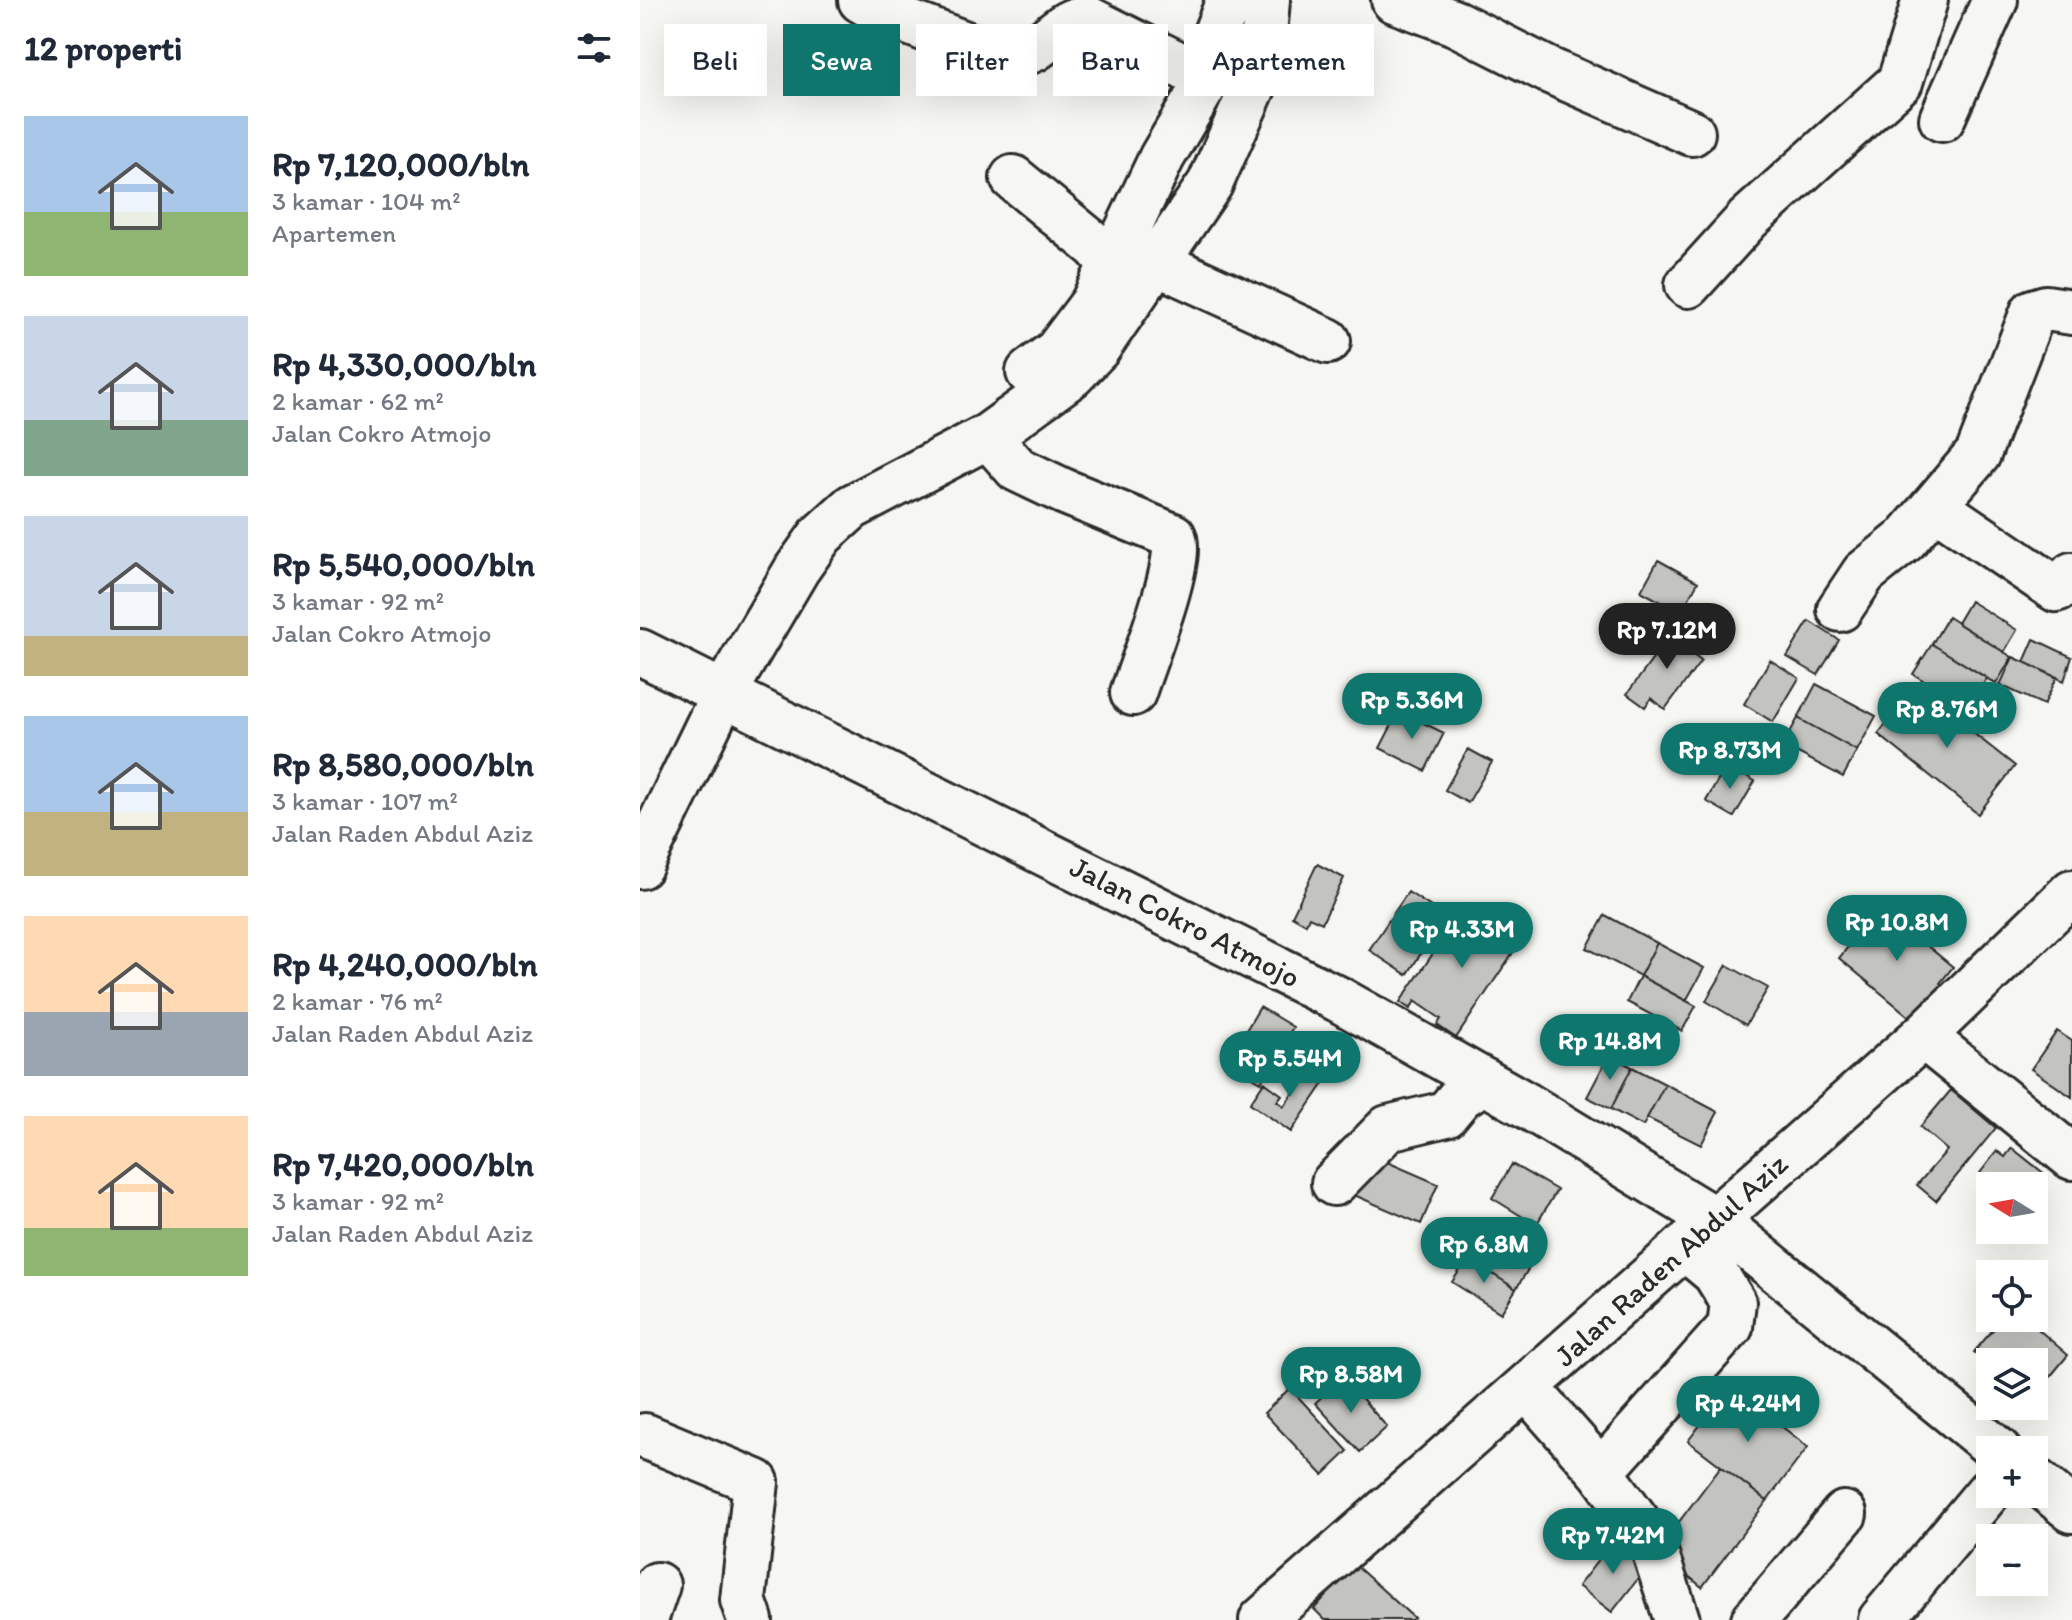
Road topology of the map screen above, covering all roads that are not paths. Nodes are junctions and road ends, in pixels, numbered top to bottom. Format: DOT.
graph roads {
  1 [pos="861,0"];
  2 [pos="1229,0"];
  3 [pos="1267,0"];
  4 [pos="1394,0"];
  5 [pos="1925,0"];
  6 [pos="1995,0"];
  7 [pos="1220,24"];
  8 [pos="1184,67"];
  9 [pos="1198,96"];
  10 [pos="1942,119"];
  11 [pos="1692,133"];
  12 [pos="1013,178"];
  13 [pos="1133,254"];
  14 [pos="1688,285"];
  15 [pos="2072,312"];
  16 [pos="1328,341"];
  17 [pos="1007,408"];
  18 [pos="1934,506"];
  19 [pos="2072,575"];
  20 [pos="1840,609"];
  21 [pos="640,652"];
  22 [pos="710,686"];
  23 [pos="1133,693"];
  24 [pos="642,839"];
  25 [pos="2072,892"];
  26 [pos="1923,1036"];
  27 [pos="1484,1081"];
  28 [pos="2072,1157"];
  29 [pos="1334,1183"];
  30 [pos="1700,1234"];
  31 [pos="1527,1388"];
  32 [pos="645,1436"];
  33 [pos="1979,1436"];
  34 [pos="1601,1472"];
  35 [pos="2048,1490"];
  36 [pos="1976,1507"];
  37 [pos="2072,1510"];
  38 [pos="1844,1514"];
  39 [pos="750,1620"];
  40 [pos="1262,1620"];
  41 [pos="1677,1620"];
  42 [pos="1754,1620"];
  43 [pos="1881,1620"];
  1 -- 8 [label="street"];
  2 -- 7 [label="street"];
  3 -- 13 [label="street"];
  4 -- 11 [label="street"];
  5 -- 14 [label="street"];
  6 -- 10 [label="street"];
  9 -- 13 [label="street"];
  12 -- 13 [label="street"];
  13 -- 16 [label="street"];
  13 -- 17 [label="street"];
  15 -- 18 [label="street"];
  17 -- 22 [label="street"];
  17 -- 23 [label="street"];
  18 -- 19 [label="street"];
  18 -- 20 [label="street"];
  21 -- 22 [label="street, Jalan Cokro Atmojo"];
  22 -- 24 [label="street"];
  22 -- 27 [label="street, Jalan Cokro Atmojo"];
  25 -- 26 [label="street, Jalan Raden Abdul Aziz"];
  26 -- 28 [label="street"];
  26 -- 30 [label="street, Jalan Raden Abdul Aziz"];
  27 -- 29 [label="street"];
  27 -- 30 [label="street, Jalan Cokro Atmojo"];
  30 -- 31 [label="street, Jalan Raden Abdul Aziz"];
  30 -- 33 [label="street"];
  30 -- 34 [label="street"];
  31 -- 34 [label="street"];
  31 -- 40 [label="street, Jalan Raden Abdul Aziz"];
  32 -- 39 [label="street"];
  34 -- 41 [label="street"];
  35 -- 37 [label="street"];
  36 -- 43 [label="street"];
  38 -- 42 [label="street"];
}
